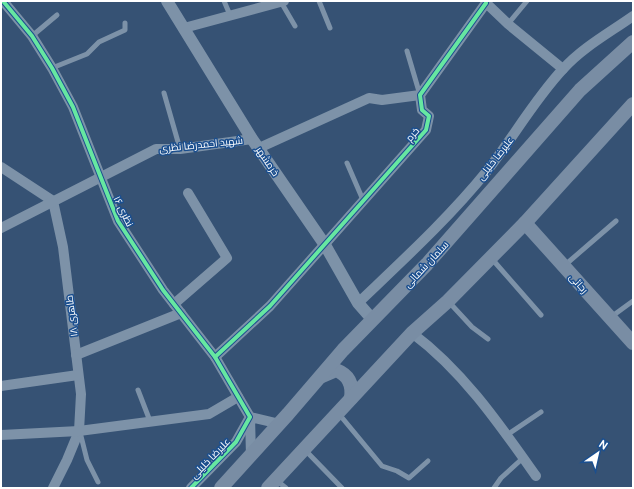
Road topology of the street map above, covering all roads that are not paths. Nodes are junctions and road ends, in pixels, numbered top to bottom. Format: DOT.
graph roads {
  1 [pos="3,1"];
  2 [pos="167,1"];
  3 [pos="224,1"];
  4 [pos="282,1"];
  5 [pos="318,1"];
  6 [pos="527,1"];
  7 [pos="487,2"];
  8 [pos="268,3"];
  9 [pos="57,15"];
  10 [pos="230,15"];
  11 [pos="633,16"];
  12 [pos="125,23"];
  13 [pos="508,24"];
  14 [pos="295,26"];
  15 [pos="184,28"];
  16 [pos="330,28"];
  17 [pos="32,36"];
  18 [pos="633,42"];
  19 [pos="407,51"];
  20 [pos="52,68"];
  21 [pos="563,69"];
  22 [pos="164,93"];
  23 [pos="420,95"];
  24 [pos="633,104"];
  25 [pos="256,143"];
  26 [pos="180,149"];
  27 [pos="347,163"];
  28 [pos="1,167"];
  29 [pos="100,176"];
  30 [pos="188,194"];
  31 [pos="52,201"];
  32 [pos="364,201"];
  33 [pos="616,221"];
  34 [pos="525,223"];
  35 [pos="1,228"];
  36 [pos="325,245"];
  37 [pos="491,257"];
  38 [pos="564,266"];
  39 [pos="633,300"];
  40 [pos="448,301"];
  41 [pos="358,303"];
  42 [pos="174,304"];
  43 [pos="181,313"];
  44 [pos="541,315"];
  45 [pos="610,318"];
  46 [pos="372,319"];
  47 [pos="412,333"];
  48 [pos="488,339"];
  49 [pos="633,343"];
  50 [pos="76,355"];
  51 [pos="215,357"];
  52 [pos="78,375"];
  53 [pos="321,376"];
  54 [pos="1,386"];
  55 [pos="138,390"];
  56 [pos="238,397"];
  57 [pos="351,398"];
  58 [pos="541,412"];
  59 [pos="338,413"];
  60 [pos="250,417"];
  61 [pos="150,421"];
  62 [pos="280,424"];
  63 [pos="79,431"];
  64 [pos="1,434"];
  65 [pos="507,435"];
  66 [pos="304,449"];
  67 [pos="250,456"];
  68 [pos="523,458"];
  69 [pos="428,461"];
  70 [pos="536,476"];
  71 [pos="98,482"];
  72 [pos="277,485"];
  73 [pos="53,488"];
  74 [pos="191,488"];
  75 [pos="221,488"];
  76 [pos="342,488"];
  77 [pos="494,488"];
  1 -- 17 [label="street, نظری ۱۶"];
  2 -- 15 [label="street, خرمشهر"];
  3 -- 10 [label="lane"];
  4 -- 8 [label="street"];
  4 -- 14 [label="lane"];
  5 -- 16 [label="lane"];
  6 -- 13 [label="lane"];
  7 -- 13 [label="street"];
  7 -- 23 [label="street"];
  8 -- 10 [label="street"];
  9 -- 17 [label="lane"];
  10 -- 15 [label="street"];
  11 -- 21 [label="street, علیرضا خلیلی"];
  12 -- 20 [label="lane"];
  13 -- 21 [label="street"];
  15 -- 25 [label="street, خرمشهر"];
  17 -- 20 [label="street, نظری ۱۶"];
  18 -- 46 [label="main road, سلمان شمالی"];
  19 -- 23 [label="lane"];
  20 -- 29 [label="street, نظری ۱۶"];
  21 -- 41 [label="street, علیرضا خلیلی"];
  22 -- 26 [label="lane"];
  23 -- 25 [label="street, شهید احمدرضا نظری"];
  23 -- 32 [label="street, خرم"];
  24 -- 34 [label="main road"];
  25 -- 26 [label="street, شهید احمدرضا نظری"];
  25 -- 36 [label="street, خرمشهر"];
  26 -- 29 [label="street, شهید احمدرضا نظری"];
  27 -- 32 [label="lane"];
  28 -- 31 [label="street"];
  29 -- 31 [label="street, شهید احمدرضا نظری"];
  29 -- 42 [label="street, نظری ۱۶"];
  30 -- 42 [label="street"];
  31 -- 35 [label="street, شهید احمدرضا نظری"];
  31 -- 50 [label="street, طاهری ۱۸"];
  32 -- 36 [label="street, خرم"];
  33 -- 38 [label="lane"];
  34 -- 37 [label="main road"];
  34 -- 38 [label="main road, رجائی"];
  36 -- 41 [label="street, خرمشهر"];
  36 -- 51 [label="street, خرم"];
  37 -- 40 [label="main road"];
  37 -- 44 [label="lane"];
  38 -- 45 [label="main road, رجائی"];
  39 -- 45 [label="lane"];
  40 -- 47 [label="main road"];
  40 -- 48 [label="lane"];
  41 -- 46 [label="street, خرمشهر"];
  42 -- 43 [label="street, نظری ۱۶"];
  43 -- 50 [label="street"];
  43 -- 51 [label="street, نظری ۱۶"];
  45 -- 49 [label="main road, رجائی"];
  46 -- 53 [label="main road, سلمان شمالی"];
  47 -- 57 [label="main road"];
  47 -- 65 [label="street"];
  50 -- 52 [label="street, طاهری ۱۸"];
  51 -- 56 [label="street, نظری ۱۶"];
  52 -- 54 [label="street"];
  52 -- 63 [label="street, طاهری ۱۸"];
  53 -- 57 [label="main road"];
  53 -- 62 [label="main road, سلمان شمالی"];
  55 -- 61 [label="lane"];
  56 -- 60 [label="street, نظری ۱۶"];
  56 -- 61 [label="street"];
  57 -- 59 [label="main road"];
  58 -- 65 [label="lane"];
  59 -- 66 [label="main road"];
  59 -- 69 [label="lane"];
  60 -- 62 [label="street"];
  60 -- 67 [label="street"];
  60 -- 74 [label="street, علیرضا خلیلی"];
  61 -- 63 [label="street"];
  62 -- 67 [label="main road, سلمان شمالی"];
  63 -- 64 [label="street"];
  63 -- 71 [label="lane"];
  63 -- 73 [label="street, طاهری ۱۸"];
  65 -- 68 [label="street"];
  66 -- 72 [label="main road"];
  66 -- 76 [label="lane"];
  67 -- 75 [label="main road, سلمان شمالی"];
  68 -- 70 [label="street"];
  68 -- 77 [label="lane"];
}
